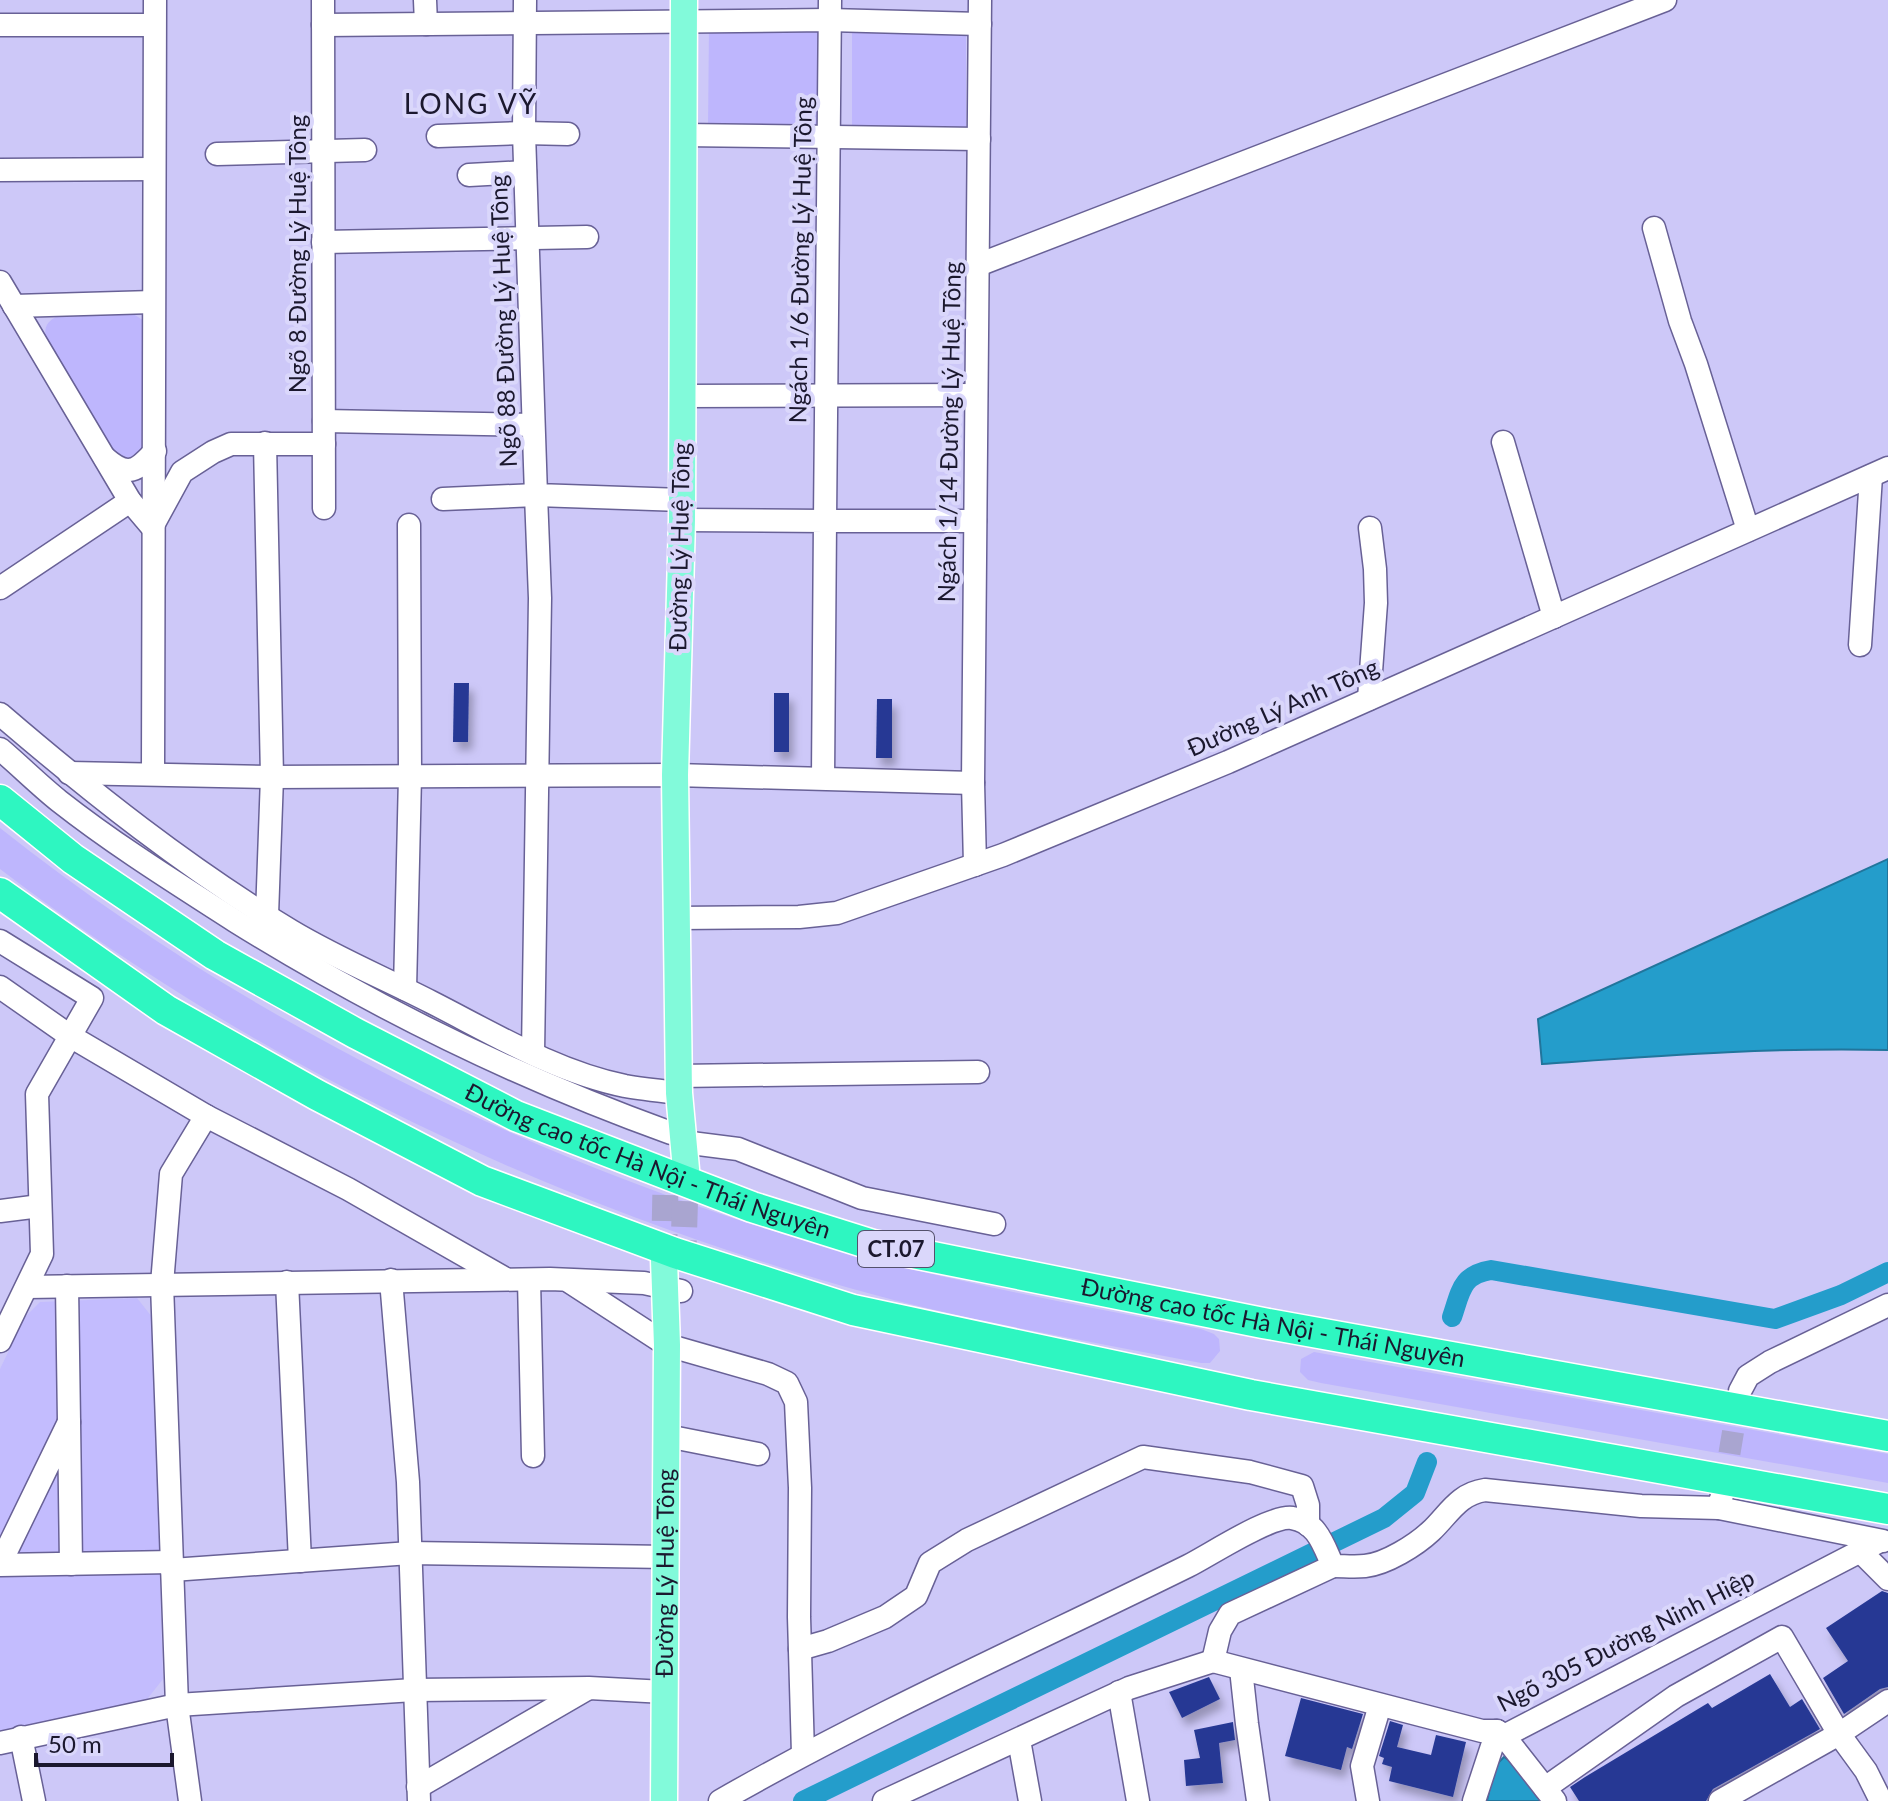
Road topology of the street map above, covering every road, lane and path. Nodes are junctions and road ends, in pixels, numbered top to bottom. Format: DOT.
graph roads {
  1 [pos="155,0"];
  2 [pos="323,0"];
  3 [pos="425,0"];
  4 [pos="525,0"];
  5 [pos="980,0"];
  6 [pos="1665,0"];
  7 [pos="830,10"];
  8 [pos="684,11"];
  9 [pos="525,23"];
  10 [pos="426,24"];
  11 [pos="980,24"];
  12 [pos="0,25"];
  13 [pos="154,25"];
  14 [pos="323,25"];
  15 [pos="524,133"];
  16 [pos="568,134"];
  17 [pos="682,135"];
  18 [pos="438,136"];
  19 [pos="829,137"];
  20 [pos="979,139"];
  21 [pos="365,150"];
  22 [pos="323,151"];
  23 [pos="217,154"];
  24 [pos="154,169"];
  25 [pos="0,170"];
  26 [pos="525,172"];
  27 [pos="469,175"];
  28 [pos="1654,228"];
  29 [pos="527,237"];
  30 [pos="587,237"];
  31 [pos="323,242"];
  32 [pos="978,265"];
  33 [pos="0,282"];
  34 [pos="153,302"];
  35 [pos="14,306"];
  36 [pos="826,394"];
  37 [pos="976,395"];
  38 [pos="683,396"];
  39 [pos="324,421"];
  40 [pos="533,425"];
  41 [pos="1503,442"];
  42 [pos="265,443"];
  43 [pos="324,444"];
  44 [pos="155,451"];
  45 [pos="105,458"];
  46 [pos="1880,472"];
  47 [pos="536,495"];
  48 [pos="443,499"];
  49 [pos="130,501"];
  50 [pos="324,508"];
  51 [pos="682,510"];
  52 [pos="825,521"];
  53 [pos="975,521"];
  54 [pos="409,525"];
  55 [pos="152,527"];
  56 [pos="1370,528"];
  57 [pos="1748,530"];
  58 [pos="0,588"];
  59 [pos="1554,617"];
  60 [pos="1860,645"];
  61 [pos="1369,699"];
  62 [pos="0,714"];
  63 [pos="0,749"];
  64 [pos="69,773"];
  65 [pos="153,773"];
  66 [pos="675,775"];
  67 [pos="410,776"];
  68 [pos="272,777"];
  69 [pos="539,777"];
  70 [pos="823,778"];
  71 [pos="973,783"];
  72 [pos="0,800"];
  73 [pos="975,865"];
  74 [pos="0,893"];
  75 [pos="267,915"];
  76 [pos="677,918"];
  77 [pos="0,941"];
  78 [pos="0,987"];
  79 [pos="405,989"];
  80 [pos="70,1036"];
  81 [pos="533,1053"];
  82 [pos="978,1072"];
  83 [pos="679,1084"];
  84 [pos="206,1116"];
  85 [pos="677,1137"];
  86 [pos="676,1166"];
  87 [pos="40,1206"];
  88 [pos="0,1211"];
  89 [pos="994,1224"];
  90 [pos="673,1276"];
  91 [pos="391,1280"];
  92 [pos="518,1280"];
  93 [pos="568,1281"];
  94 [pos="287,1282"];
  95 [pos="162,1284"];
  96 [pos="67,1286"];
  97 [pos="27,1287"];
  98 [pos="1888,1305"];
  99 [pos="0,1341"];
  100 [pos="667,1345"];
  101 [pos="1740,1391"];
  102 [pos="69,1422"];
  103 [pos="667,1436"];
  104 [pos="1888,1436"];
  105 [pos="758,1454"];
  106 [pos="533,1456"];
  107 [pos="1724,1486"];
  108 [pos="1719,1508"];
  109 [pos="1888,1509"];
  110 [pos="1315,1531"];
  111 [pos="1884,1542"];
  112 [pos="1860,1551"];
  113 [pos="410,1553"];
  114 [pos="667,1557"];
  115 [pos="300,1561"];
  116 [pos="1332,1563"];
  117 [pos="71,1564"];
  118 [pos="0,1565"];
  119 [pos="172,1566"];
  120 [pos="1888,1579"];
  121 [pos="800,1649"];
  122 [pos="1213,1661"];
  123 [pos="1241,1669"];
  124 [pos="589,1688"];
  125 [pos="414,1690"];
  126 [pos="665,1692"];
  127 [pos="1119,1692"];
  128 [pos="1888,1701"];
  129 [pos="177,1705"];
  130 [pos="1380,1705"];
  131 [pos="1500,1734"];
  132 [pos="1839,1734"];
  133 [pos="10,1740"];
  134 [pos="1019,1740"];
  135 [pos="803,1754"];
  136 [pos="923,1792"];
  137 [pos="419,1794"];
  138 [pos="1550,1795"];
  139 [pos="34,1801"];
  140 [pos="190,1801"];
  141 [pos="664,1801"];
  142 [pos="720,1801"];
  143 [pos="884,1801"];
  144 [pos="1030,1801"];
  145 [pos="1138,1801"];
  146 [pos="1258,1801"];
  147 [pos="1368,1801"];
  148 [pos="1474,1801"];
  149 [pos="1720,1801"];
  150 [pos="1881,1801"];
  1 -- 13 [label="street"];
  2 -- 14 [label="street, Ngõ 8 Đường Lý Huệ Tông"];
  3 -- 10 [label="street"];
  4 -- 9 [label="street, Ngõ 88 Đường Lý Huệ Tông"];
  5 -- 11 [label="street, Ngách 1/14 Đường Lý Huệ Tông"];
  6 -- 32 [label="street"];
  7 -- 8 [label="street"];
  7 -- 11 [label="street"];
  7 -- 19 [label="street, Ngách 1/6 Đường Lý Huệ Tông"];
  8 -- 9 [label="street"];
  8 -- 17 [label="main road, Đường Lý Huệ Tông"];
  9 -- 10 [label="street"];
  9 -- 15 [label="street, Ngõ 88 Đường Lý Huệ Tông"];
  10 -- 14 [label="street"];
  11 -- 20 [label="street, Ngách 1/14 Đường Lý Huệ Tông"];
  12 -- 13 [label="street"];
  13 -- 24 [label="street"];
  14 -- 22 [label="street, Ngõ 8 Đường Lý Huệ Tông"];
  15 -- 16 [label="street"];
  15 -- 18 [label="street"];
  15 -- 26 [label="street, Ngõ 88 Đường Lý Huệ Tông"];
  17 -- 19 [label="street"];
  17 -- 38 [label="main road, Đường Lý Huệ Tông"];
  19 -- 20 [label="street"];
  19 -- 36 [label="street, Ngách 1/6 Đường Lý Huệ Tông"];
  20 -- 32 [label="street, Ngách 1/14 Đường Lý Huệ Tông"];
  21 -- 22 [label="street"];
  22 -- 23 [label="street"];
  22 -- 31 [label="street, Ngõ 8 Đường Lý Huệ Tông"];
  24 -- 25 [label="street"];
  24 -- 34 [label="street"];
  26 -- 27 [label="street"];
  26 -- 29 [label="street, Ngõ 88 Đường Lý Huệ Tông"];
  28 -- 57 [label="street"];
  29 -- 30 [label="street"];
  29 -- 31 [label="street"];
  29 -- 40 [label="street, Ngõ 88 Đường Lý Huệ Tông"];
  31 -- 39 [label="street, Ngõ 8 Đường Lý Huệ Tông"];
  32 -- 37 [label="street, Ngách 1/14 Đường Lý Huệ Tông"];
  33 -- 35 [label="street"];
  34 -- 35 [label="street"];
  34 -- 44 [label="street"];
  35 -- 45 [label="street"];
  36 -- 37 [label="street"];
  36 -- 38 [label="street"];
  36 -- 52 [label="street, Ngách 1/6 Đường Lý Huệ Tông"];
  37 -- 53 [label="street, Ngách 1/14 Đường Lý Huệ Tông"];
  38 -- 51 [label="main road, Đường Lý Huệ Tông"];
  39 -- 40 [label="street"];
  39 -- 43 [label="street, Ngõ 8 Đường Lý Huệ Tông"];
  40 -- 47 [label="street, Ngõ 88 Đường Lý Huệ Tông"];
  41 -- 59 [label="street"];
  42 -- 43 [label="street"];
  42 -- 55 [label="street"];
  42 -- 68 [label="street"];
  43 -- 50 [label="street, Ngõ 8 Đường Lý Huệ Tông"];
  44 -- 45 [label="street"];
  44 -- 55 [label="street"];
  45 -- 49 [label="street"];
  46 -- 57 [label="street, Đường Lý Anh Tông"];
  46 -- 60 [label="street"];
  47 -- 48 [label="street"];
  47 -- 51 [label="street, Ngõ 88 Đường Lý Huệ Tông"];
  47 -- 69 [label="street"];
  49 -- 55 [label="street"];
  49 -- 58 [label="street"];
  51 -- 52 [label="street, Ngõ 88 Đường Lý Huệ Tông"];
  51 -- 66 [label="main road, Đường Lý Huệ Tông"];
  52 -- 53 [label="street, Ngõ 88 Đường Lý Huệ Tông"];
  52 -- 70 [label="street, Ngách 1/6 Đường Lý Huệ Tông"];
  53 -- 71 [label="street, Ngách 1/14 Đường Lý Huệ Tông"];
  54 -- 67 [label="street"];
  55 -- 65 [label="street"];
  56 -- 61 [label="street"];
  57 -- 59 [label="street, Đường Lý Anh Tông"];
  59 -- 61 [label="street, Đường Lý Anh Tông"];
  61 -- 73 [label="street, Đường Lý Anh Tông"];
  62 -- 64 [label="street"];
  63 -- 85 [label="street"];
  64 -- 65 [label="street"];
  64 -- 75 [label="street"];
  65 -- 68 [label="street"];
  66 -- 69 [label="street"];
  66 -- 70 [label="street"];
  66 -- 76 [label="main road, Đường Lý Huệ Tông"];
  67 -- 68 [label="street"];
  67 -- 69 [label="street"];
  67 -- 79 [label="street"];
  68 -- 75 [label="street"];
  69 -- 81 [label="street"];
  70 -- 71 [label="street"];
  71 -- 73 [label="street, Ngách 1/14 Đường Lý Huệ Tông"];
  72 -- 104 [label="highway, Đường cao tốc Hà Nội - Thái Nguyên / CT.07"];
  73 -- 76 [label="street, Đường Lý Anh Tông"];
  74 -- 109 [label="highway"];
  75 -- 79 [label="street"];
  76 -- 83 [label="main road, Đường Lý Huệ Tông"];
  77 -- 80 [label="street"];
  78 -- 80 [label="street"];
  79 -- 81 [label="street"];
  80 -- 84 [label="street"];
  80 -- 87 [label="street"];
  81 -- 83 [label="street"];
  82 -- 83 [label="street"];
  83 -- 85 [label="main road, Đường Lý Huệ Tông"];
  84 -- 92 [label="street"];
  84 -- 95 [label="street"];
  85 -- 86 [label="main road, Đường Lý Huệ Tông"];
  85 -- 89 [label="street"];
  87 -- 88 [label="street"];
  87 -- 97 [label="street"];
  90 -- 93 [label="street"];
  90 -- 100 [label="main road, Đường Lý Huệ Tông"];
  91 -- 92 [label="street"];
  91 -- 94 [label="street"];
  91 -- 113 [label="street"];
  92 -- 93 [label="street"];
  92 -- 106 [label="street"];
  93 -- 100 [label="street"];
  94 -- 95 [label="street"];
  94 -- 115 [label="street"];
  95 -- 96 [label="street"];
  95 -- 119 [label="street"];
  96 -- 97 [label="street"];
  96 -- 102 [label="street"];
  97 -- 99 [label="street"];
  98 -- 101 [label="street"];
  100 -- 103 [label="main road, Đường Lý Huệ Tông"];
  100 -- 121 [label="street"];
  102 -- 117 [label="street"];
  102 -- 118 [label="street"];
  103 -- 105 [label="street"];
  103 -- 114 [label="main road, Đường Lý Huệ Tông"];
  107 -- 108 [label="street"];
  108 -- 111 [label="street"];
  108 -- 116 [label="street"];
  110 -- 116 [label="street"];
  110 -- 121 [label="street"];
  110 -- 135 [label="street"];
  111 -- 112 [label="street, Ngõ 305 Đường Ninh Hiệp"];
  112 -- 120 [label="street"];
  112 -- 131 [label="street, Ngõ 305 Đường Ninh Hiệp"];
  113 -- 114 [label="street"];
  113 -- 115 [label="street"];
  113 -- 125 [label="street"];
  114 -- 126 [label="main road, Đường Lý Huệ Tông"];
  115 -- 119 [label="street"];
  116 -- 122 [label="street"];
  117 -- 118 [label="street"];
  117 -- 119 [label="street"];
  119 -- 129 [label="street"];
  121 -- 135 [label="street"];
  122 -- 123 [label="street, Ngõ 305 Đường Ninh Hiệp"];
  122 -- 127 [label="street"];
  123 -- 130 [label="street, Ngõ 305 Đường Ninh Hiệp"];
  123 -- 146 [label="street"];
  124 -- 125 [label="street"];
  124 -- 126 [label="street"];
  124 -- 137 [label="street"];
  125 -- 129 [label="street"];
  125 -- 137 [label="street"];
  126 -- 141 [label="main road, Đường Lý Huệ Tông"];
  127 -- 134 [label="street"];
  127 -- 145 [label="street"];
  128 -- 132 [label="street"];
  129 -- 133 [label="street"];
  129 -- 140 [label="street"];
  130 -- 131 [label="street, Ngõ 305 Đường Ninh Hiệp"];
  130 -- 147 [label="street"];
  131 -- 138 [label="street"];
  131 -- 148 [label="street"];
  132 -- 138 [label="street"];
  132 -- 149 [label="street"];
  132 -- 150 [label="street"];
  133 -- 139 [label="street"];
  134 -- 136 [label="street"];
  134 -- 144 [label="street"];
  135 -- 142 [label="street"];
  136 -- 143 [label="street"];
}
